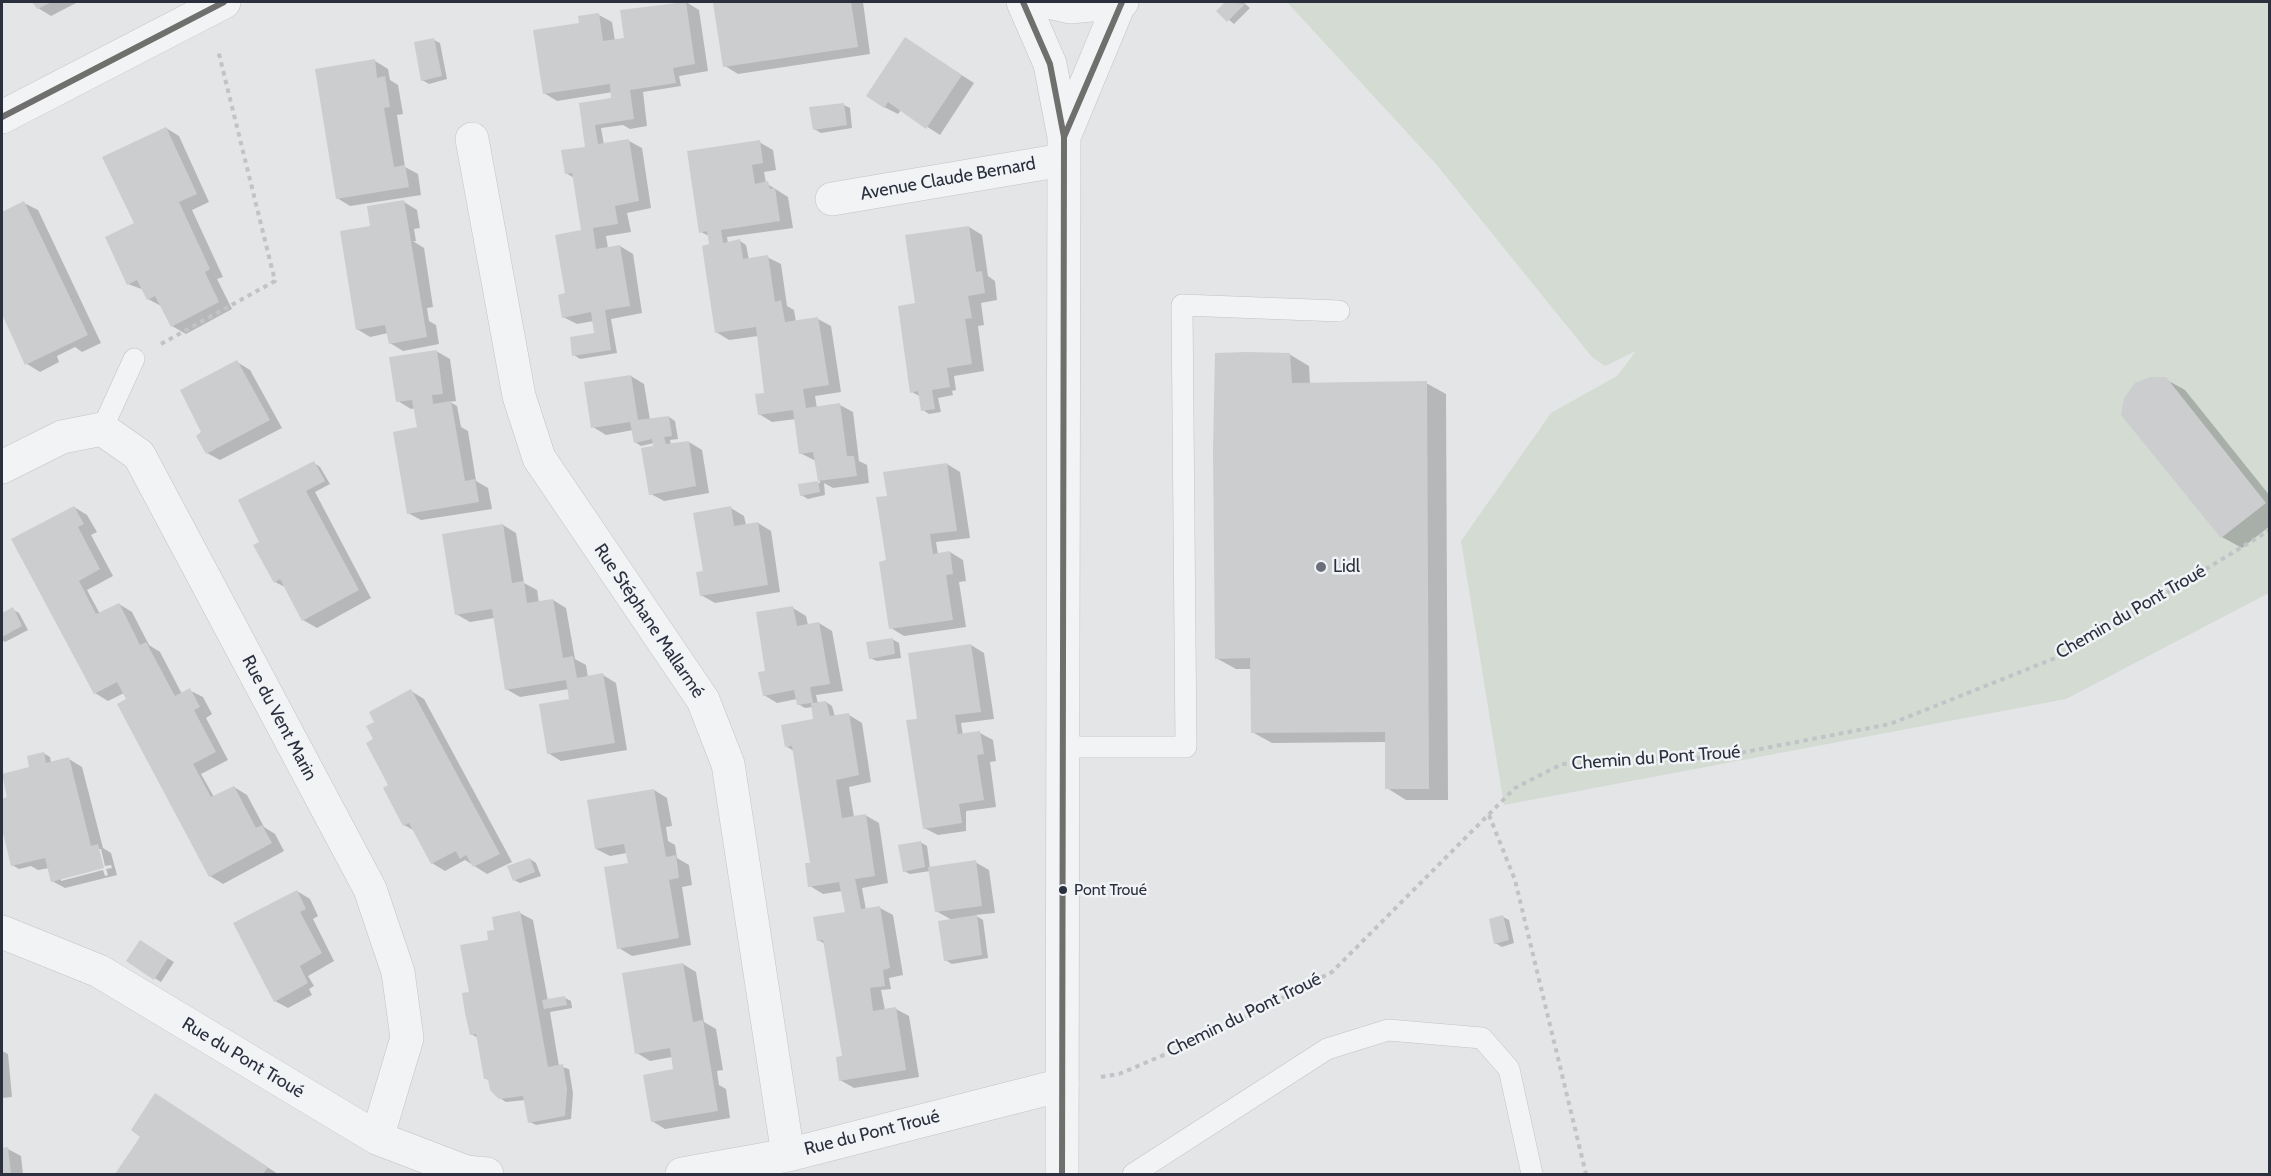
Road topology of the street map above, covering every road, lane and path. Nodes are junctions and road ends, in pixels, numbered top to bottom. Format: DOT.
graph roads {
  1 [pos="1023,2"];
  2 [pos="1048,2"];
  3 [pos="1121,2"];
  4 [pos="216,4"];
  5 [pos="2,117"];
  6 [pos="472,139"];
  7 [pos="1064,148"];
  8 [pos="832,199"];
  9 [pos="1339,311"];
  10 [pos="135,359"];
  11 [pos="102,429"];
  12 [pos="2,467"];
  13 [pos="2270,530"];
  14 [pos="1062,747"];
  15 [pos="1489,814"];
  16 [pos="2,932"];
  17 [pos="1062,1085"];
  18 [pos="377,1138"];
  19 [pos="788,1155"];
  20 [pos="487,1174"];
  21 [pos="682,1174"];
  22 [pos="1062,1174"];
  23 [pos="1133,1174"];
  24 [pos="1532,1174"];
  25 [pos="1586,1174"];
  1 -- 7 [label="street, Avenue Claude Bernard"];
  2 -- 3 [label="street"];
  3 -- 7 [label="street, Avenue Claude Bernard"];
  4 -- 5 [label="street"];
  4 -- 10 [label="path"];
  6 -- 19 [label="street, Rue Stéphane Mallarmé"];
  7 -- 8 [label="street, Avenue Claude Bernard"];
  7 -- 14 [label="street, Avenue Claude Bernard"];
  9 -- 14 [label="lane"];
  10 -- 11 [label="lane"];
  11 -- 12 [label="street"];
  11 -- 18 [label="street, Rue du Vent Marin"];
  13 -- 15 [label="path, Chemin du Pont Troué"];
  14 -- 17 [label="street, Avenue Claude Bernard"];
  15 -- 17 [label="path, Chemin du Pont Troué"];
  15 -- 25 [label="path"];
  16 -- 18 [label="street, Rue du Pont Troué"];
  17 -- 19 [label="street, Rue du Pont Troué"];
  17 -- 22 [label="street, Avenue Claude Bernard"];
  18 -- 20 [label="street, Rue du Pont Troué"];
  19 -- 21 [label="street, Rue du Pont Troué"];
  23 -- 24 [label="lane"];
}
